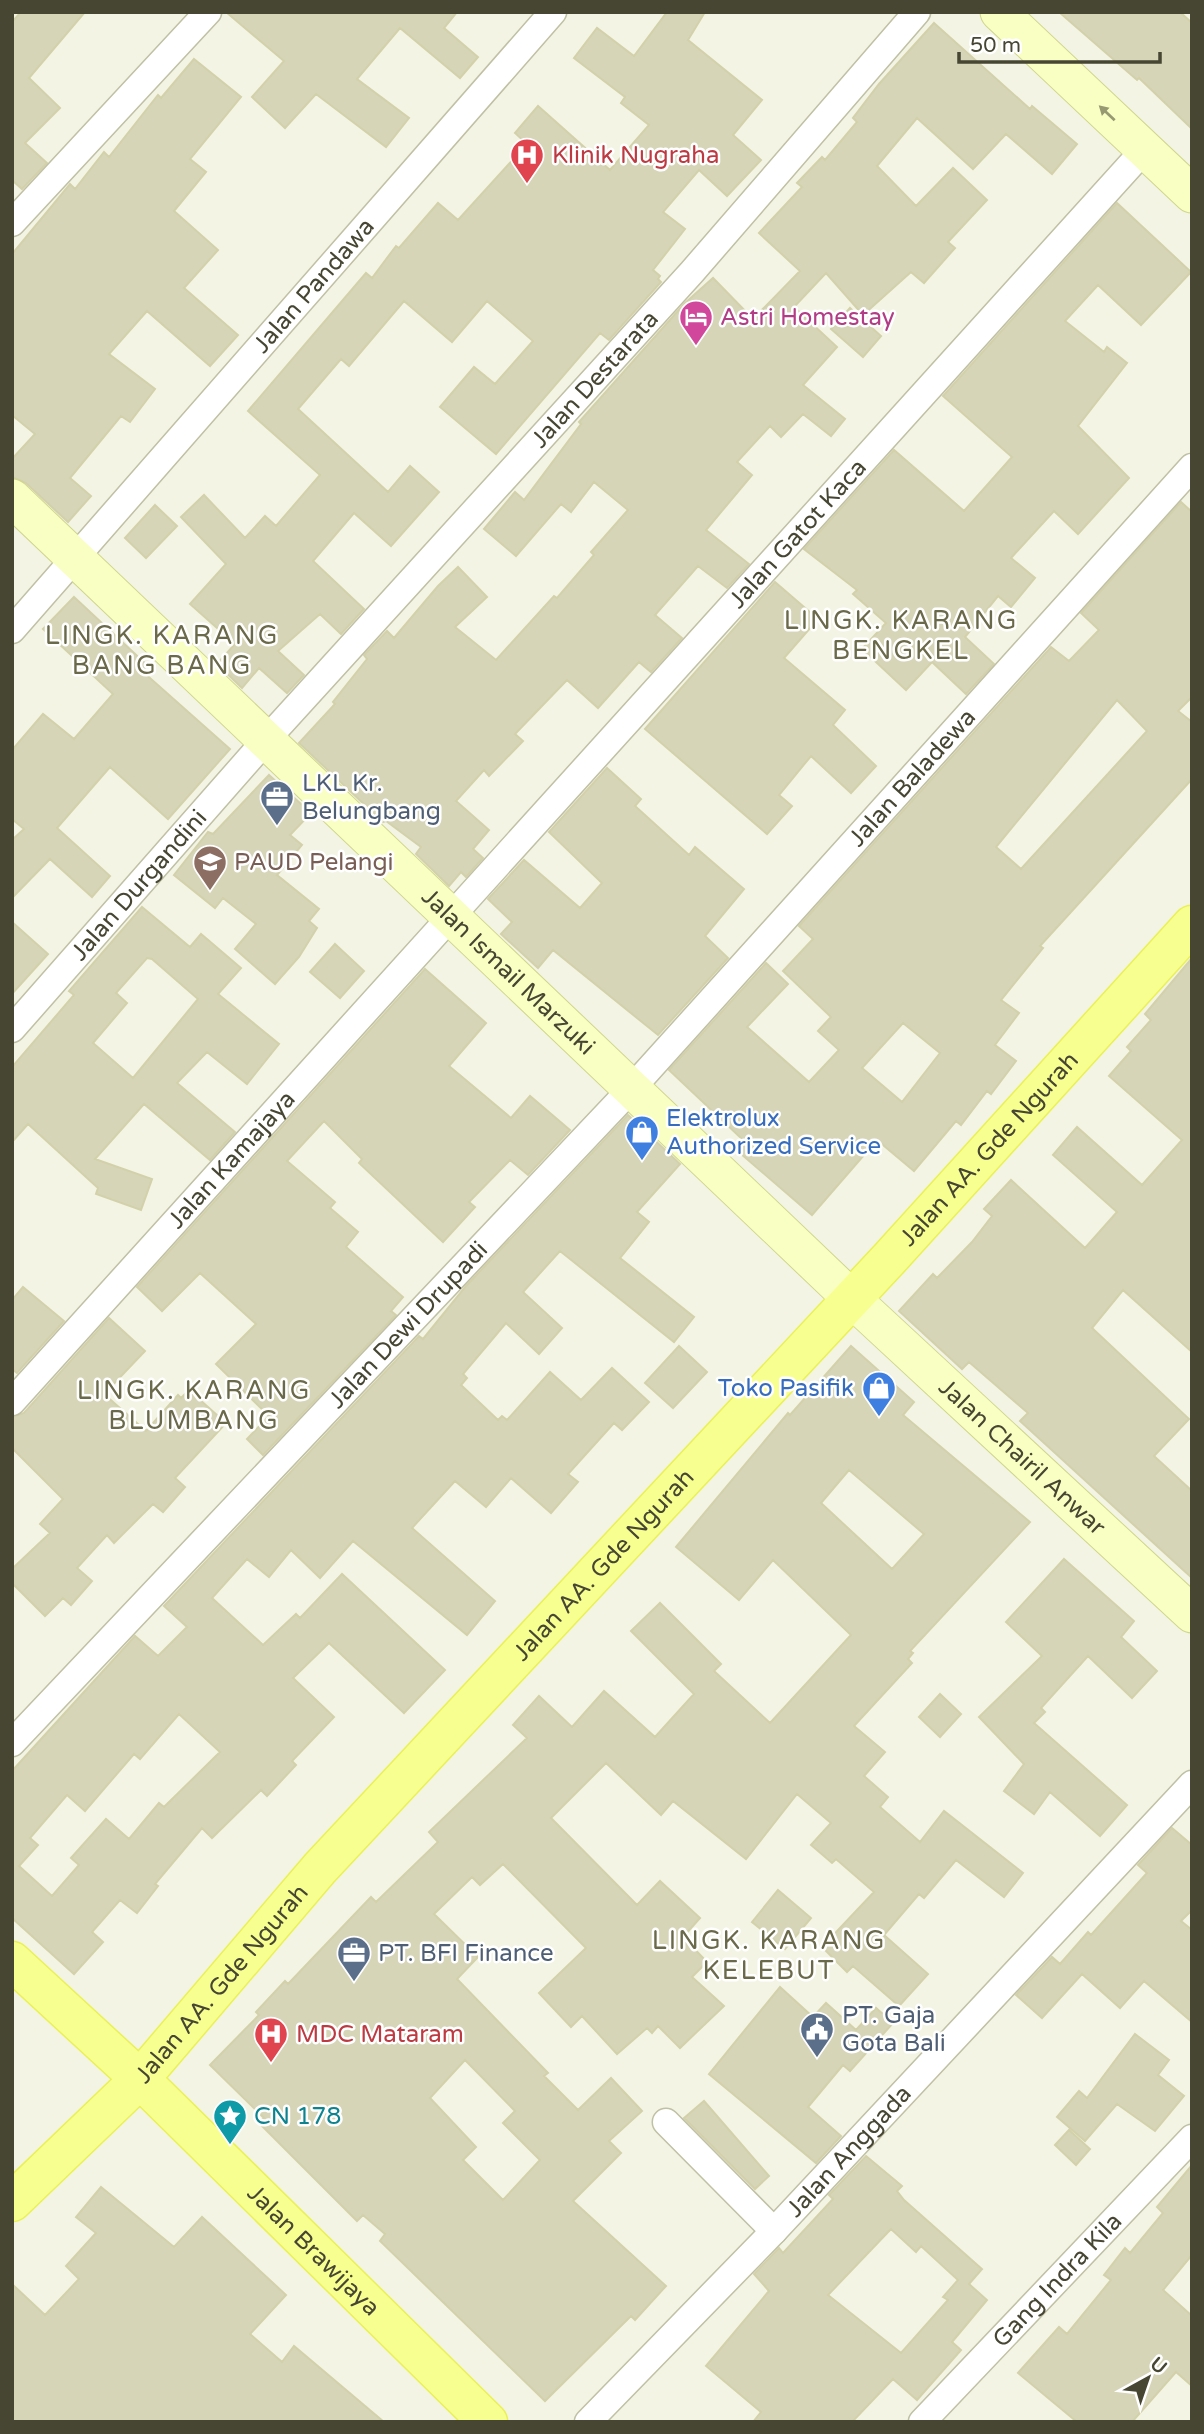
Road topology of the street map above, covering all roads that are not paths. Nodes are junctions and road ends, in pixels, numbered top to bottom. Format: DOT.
graph roads {
  1 [pos="208,12"];
  2 [pos="553,12"];
  3 [pos="918,12"];
  4 [pos="999,12"];
  5 [pos="1145,149"];
  6 [pos="1192,194"];
  7 [pos="12,223"];
  8 [pos="1192,467"];
  9 [pos="12,498"];
  10 [pos="76,559"];
  11 [pos="12,630"];
  12 [pos="266,740"];
  13 [pos="452,918"];
  14 [pos="1192,925"];
  15 [pos="12,1029"];
  16 [pos="631,1089"];
  17 [pos="852,1299"];
  18 [pos="12,1402"];
  19 [pos="1192,1614"];
  20 [pos="12,1743"];
  21 [pos="1192,1784"];
  22 [pos="12,1961"];
  23 [pos="140,2079"];
  24 [pos="666,2122"];
  25 [pos="1192,2138"];
  26 [pos="12,2202"];
  27 [pos="774,2231"];
  28 [pos="488,2422"];
  29 [pos="588,2422"];
  30 [pos="922,2422"];
  1 -- 7 [label="street"];
  2 -- 10 [label="street, Jalan Pandawa"];
  3 -- 12 [label="street, Jalan Destarata"];
  5 -- 4 [label="street, one-way"];
  5 -- 6 [label="street"];
  5 -- 13 [label="street, Jalan Gatot Kaca"];
  8 -- 16 [label="street, Jalan Baladewa"];
  9 -- 10 [label="street, Jalan Ismail Marzuki"];
  10 -- 11 [label="street, Jalan Pandawa"];
  10 -- 12 [label="street, Jalan Ismail Marzuki"];
  12 -- 13 [label="street, Jalan Ismail Marzuki"];
  12 -- 15 [label="street, Jalan Durgandini"];
  13 -- 16 [label="street, Jalan Ismail Marzuki"];
  13 -- 18 [label="street, Jalan Kamajaya"];
  14 -- 17 [label="main road, Jalan AA. Gde Ngurah"];
  16 -- 17 [label="street, Jalan Ismail Marzuki"];
  16 -- 20 [label="street, Jalan Dewi Drupadi"];
  17 -- 19 [label="street, Jalan Chairil Anwar"];
  17 -- 23 [label="main road, Jalan AA. Gde Ngurah"];
  21 -- 27 [label="street, Jalan Anggada"];
  22 -- 23 [label="main road, Jalan Brawijaya"];
  23 -- 26 [label="main road, Jalan AA. Gde Ngurah"];
  23 -- 28 [label="main road, Jalan Brawijaya"];
  24 -- 27 [label="street"];
  25 -- 30 [label="street, Gang Indra Kila"];
  27 -- 29 [label="street, Jalan Anggada"];
}
